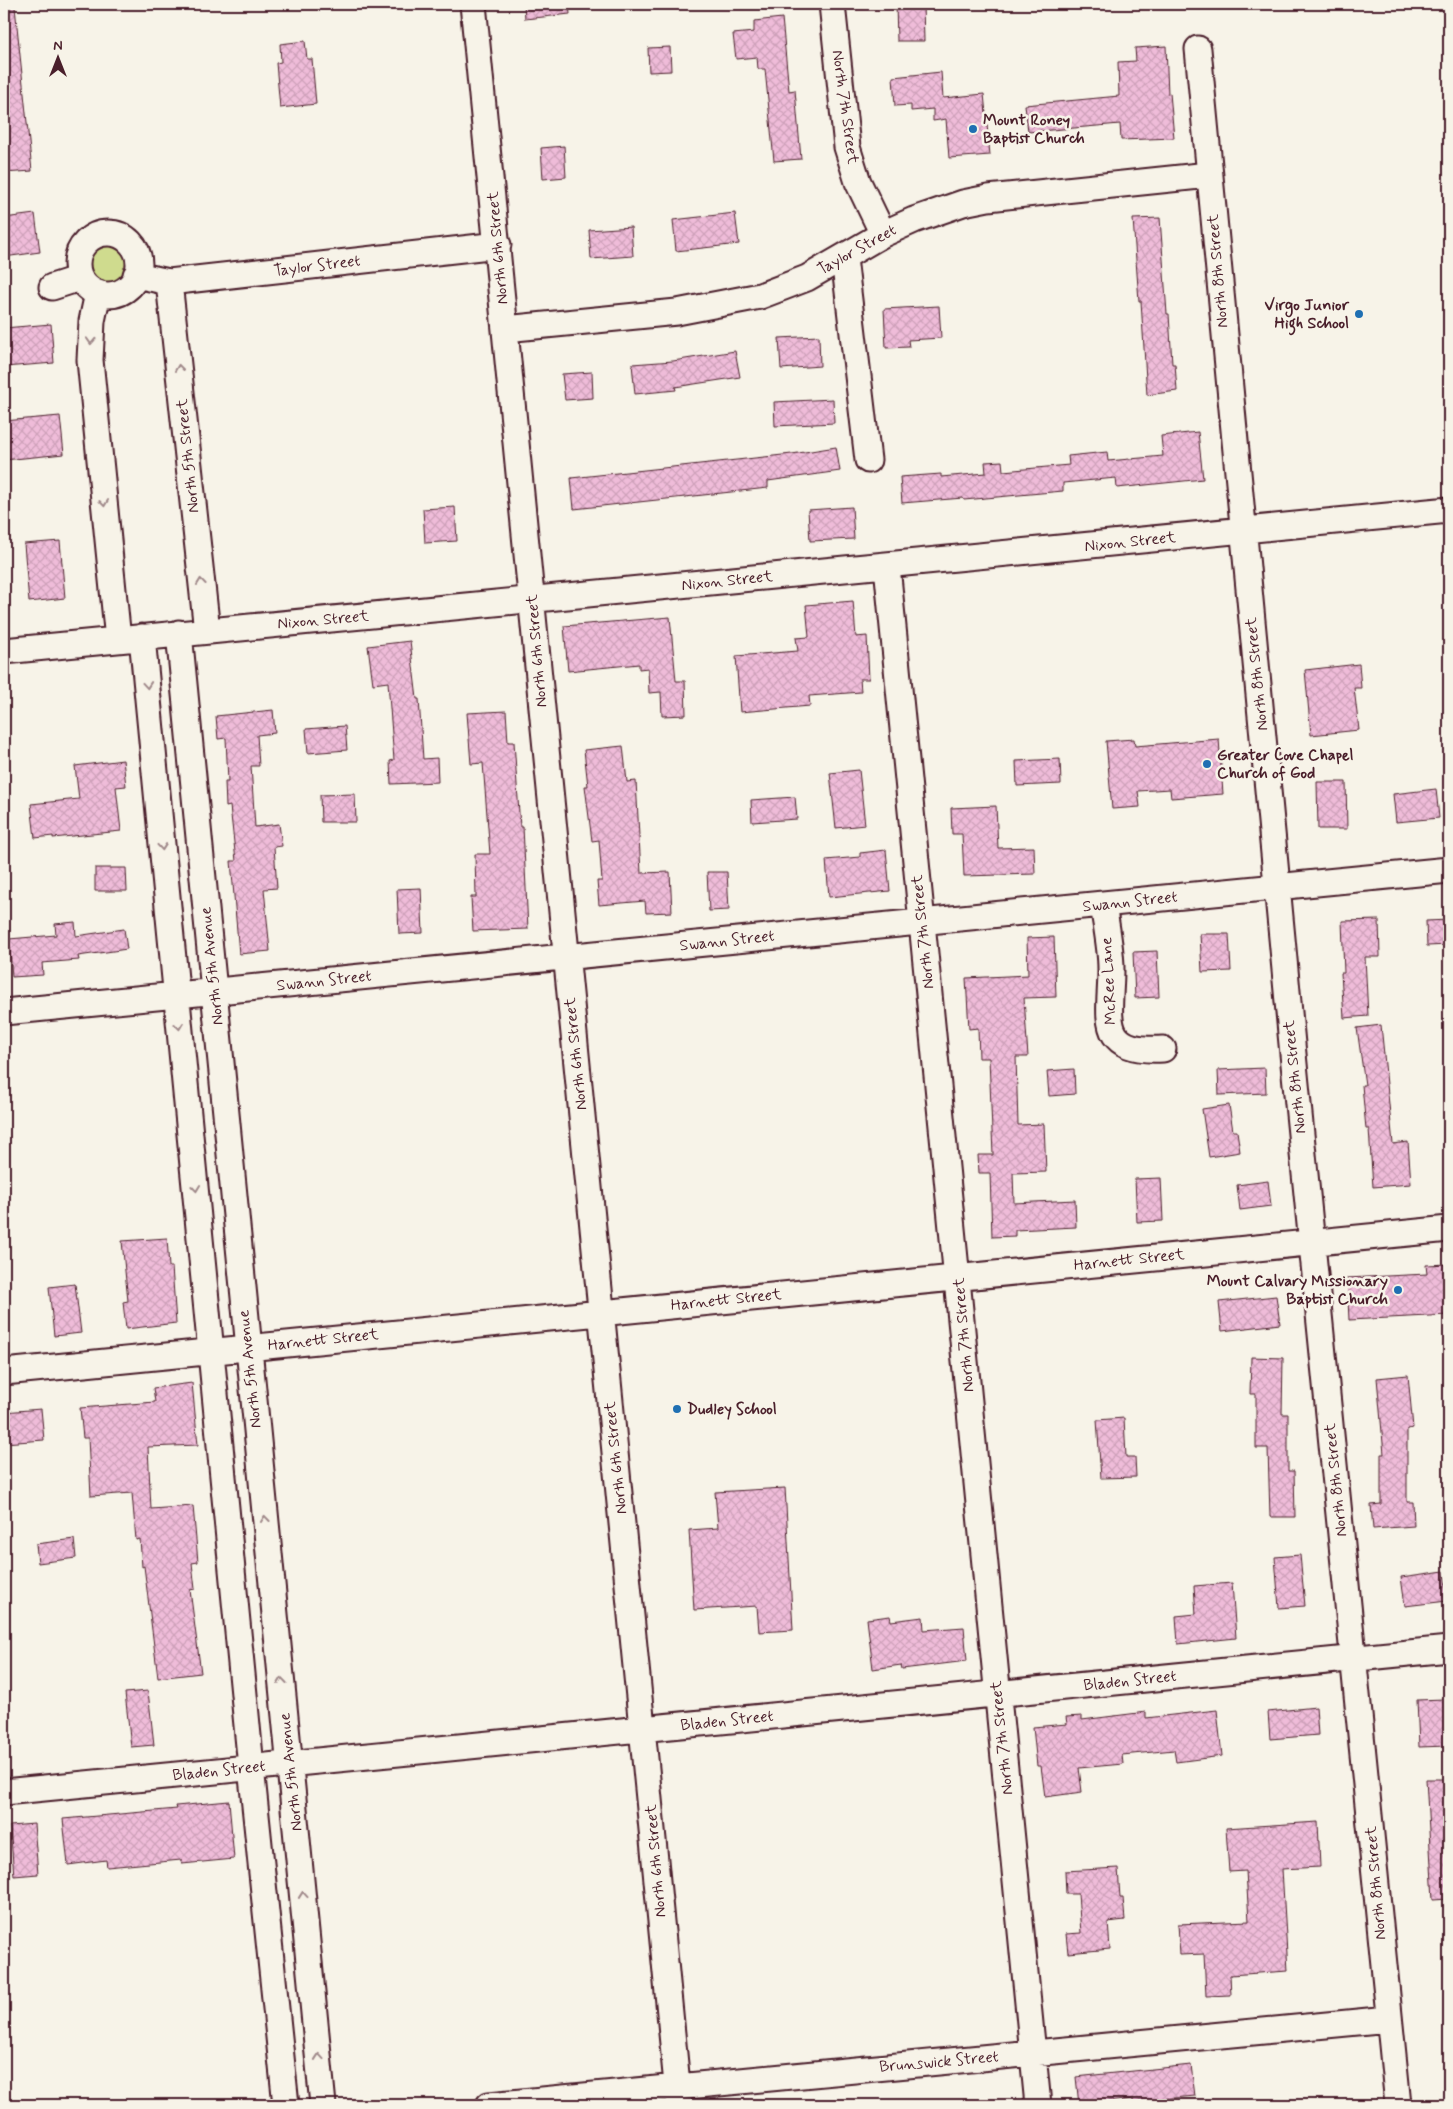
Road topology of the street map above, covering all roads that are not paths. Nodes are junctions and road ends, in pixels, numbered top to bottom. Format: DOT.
graph roads {
  1 [pos="473,4"];
  2 [pos="832,4"];
  3 [pos="1198,49"];
  4 [pos="1209,176"];
  5 [pos="883,234"];
  6 [pos="498,245"];
  7 [pos="844,258"];
  8 [pos="136,275"];
  9 [pos="169,282"];
  10 [pos="52,286"];
  11 [pos="89,286"];
  12 [pos="505,329"];
  13 [pos="868,460"];
  14 [pos="1449,510"];
  15 [pos="1243,531"];
  16 [pos="887,566"];
  17 [pos="532,600"];
  18 [pos="206,631"];
  19 [pos="179,633"];
  20 [pos="130,638"];
  21 [pos="4,651"];
  22 [pos="1449,870"];
  23 [pos="1278,886"];
  24 [pos="1103,904"];
  25 [pos="922,922"];
  26 [pos="567,957"];
  27 [pos="214,992"];
  28 [pos="176,995"];
  29 [pos="4,1012"];
  30 [pos="1163,1050"];
  31 [pos="1449,1229"];
  32 [pos="1313,1243"];
  33 [pos="958,1277"];
  34 [pos="602,1313"];
  35 [pos="248,1348"];
  36 [pos="212,1351"];
  37 [pos="4,1372"];
  38 [pos="1449,1649"];
  39 [pos="1353,1658"];
  40 [pos="997,1694"];
  41 [pos="643,1730"];
  42 [pos="291,1764"];
  43 [pos="251,1767"];
  44 [pos="4,1792"];
  45 [pos="1389,2019"];
  46 [pos="1034,2053"];
  47 [pos="678,2096"];
  48 [pos="286,2105"];
  49 [pos="323,2105"];
  50 [pos="488,2105"];
  51 [pos="1038,2105"];
  52 [pos="1398,2105"];
  1 -- 6 [label="street, North 6th Street"];
  2 -- 5 [label="street, North 7th Street"];
  3 -- 4 [label="street, North 8th Street"];
  4 -- 5 [label="street, Taylor Street"];
  4 -- 15 [label="street, North 8th Street"];
  5 -- 7 [label="street, Taylor Street"];
  6 -- 9 [label="street, Taylor Street"];
  6 -- 12 [label="street, North 6th Street"];
  7 -- 12 [label="street, Taylor Street"];
  7 -- 13 [label="street"];
  8 -- 9 [label="street, Taylor Street"];
  8 -- 11 [label="street"];
  8 -- 11 [label="street"];
  18 -- 9 [label="street, North 5th Street, one-way"];
  10 -- 11 [label="street"];
  11 -- 20 [label="street, one-way"];
  12 -- 17 [label="street, North 6th Street"];
  14 -- 15 [label="street, Nixon Street"];
  15 -- 16 [label="street, Nixon Street"];
  15 -- 23 [label="street, North 8th Street"];
  16 -- 17 [label="street, Nixon Street"];
  16 -- 25 [label="street, North 7th Street"];
  17 -- 18 [label="street, Nixon Street"];
  17 -- 26 [label="street, North 6th Street"];
  18 -- 19 [label="street, Nixon Street"];
  19 -- 20 [label="street, Nixon Street"];
  19 -- 27 [label="street, North 5th Avenue"];
  20 -- 21 [label="street, Nixon Street"];
  20 -- 28 [label="street, one-way"];
  22 -- 23 [label="street, Swann Street"];
  23 -- 24 [label="street, Swann Street"];
  23 -- 32 [label="street, North 8th Street"];
  24 -- 25 [label="street, Swann Street"];
  24 -- 30 [label="street, McRee Lane"];
  25 -- 26 [label="street, Swann Street"];
  25 -- 33 [label="street, North 7th Street"];
  26 -- 27 [label="street, Swann Street"];
  26 -- 34 [label="street, North 6th Street"];
  27 -- 28 [label="street, Swann Street"];
  27 -- 35 [label="street, North 5th Avenue"];
  28 -- 29 [label="street, Swann Street"];
  28 -- 36 [label="street, one-way"];
  31 -- 32 [label="street, Harnett Street"];
  32 -- 33 [label="street, Harnett Street"];
  32 -- 39 [label="street, North 8th Street"];
  33 -- 34 [label="street, Harnett Street"];
  33 -- 40 [label="street, North 7th Street"];
  34 -- 35 [label="street, Harnett Street"];
  34 -- 41 [label="street, North 6th Street"];
  35 -- 36 [label="street, Harnett Street"];
  42 -- 35 [label="street, North 5th Avenue, one-way"];
  36 -- 37 [label="street, Harnett Street"];
  36 -- 43 [label="street"];
  38 -- 39 [label="street, Bladen Street"];
  39 -- 40 [label="street, Bladen Street"];
  39 -- 45 [label="street, North 8th Street"];
  40 -- 41 [label="street, Bladen Street"];
  40 -- 46 [label="street, North 7th Street"];
  41 -- 42 [label="street, Bladen Street"];
  41 -- 47 [label="street, North 6th Street"];
  42 -- 43 [label="street, Bladen Street"];
  49 -- 42 [label="street, North 5th Avenue, one-way"];
  43 -- 44 [label="street, Bladen Street"];
  43 -- 48 [label="street"];
  45 -- 46 [label="street, Brunswick Street"];
  45 -- 52 [label="street, North 8th Street"];
  46 -- 47 [label="street, Brunswick Street"];
  46 -- 51 [label="street, North 7th Street"];
  47 -- 50 [label="street, Brunswick Street"];
}
